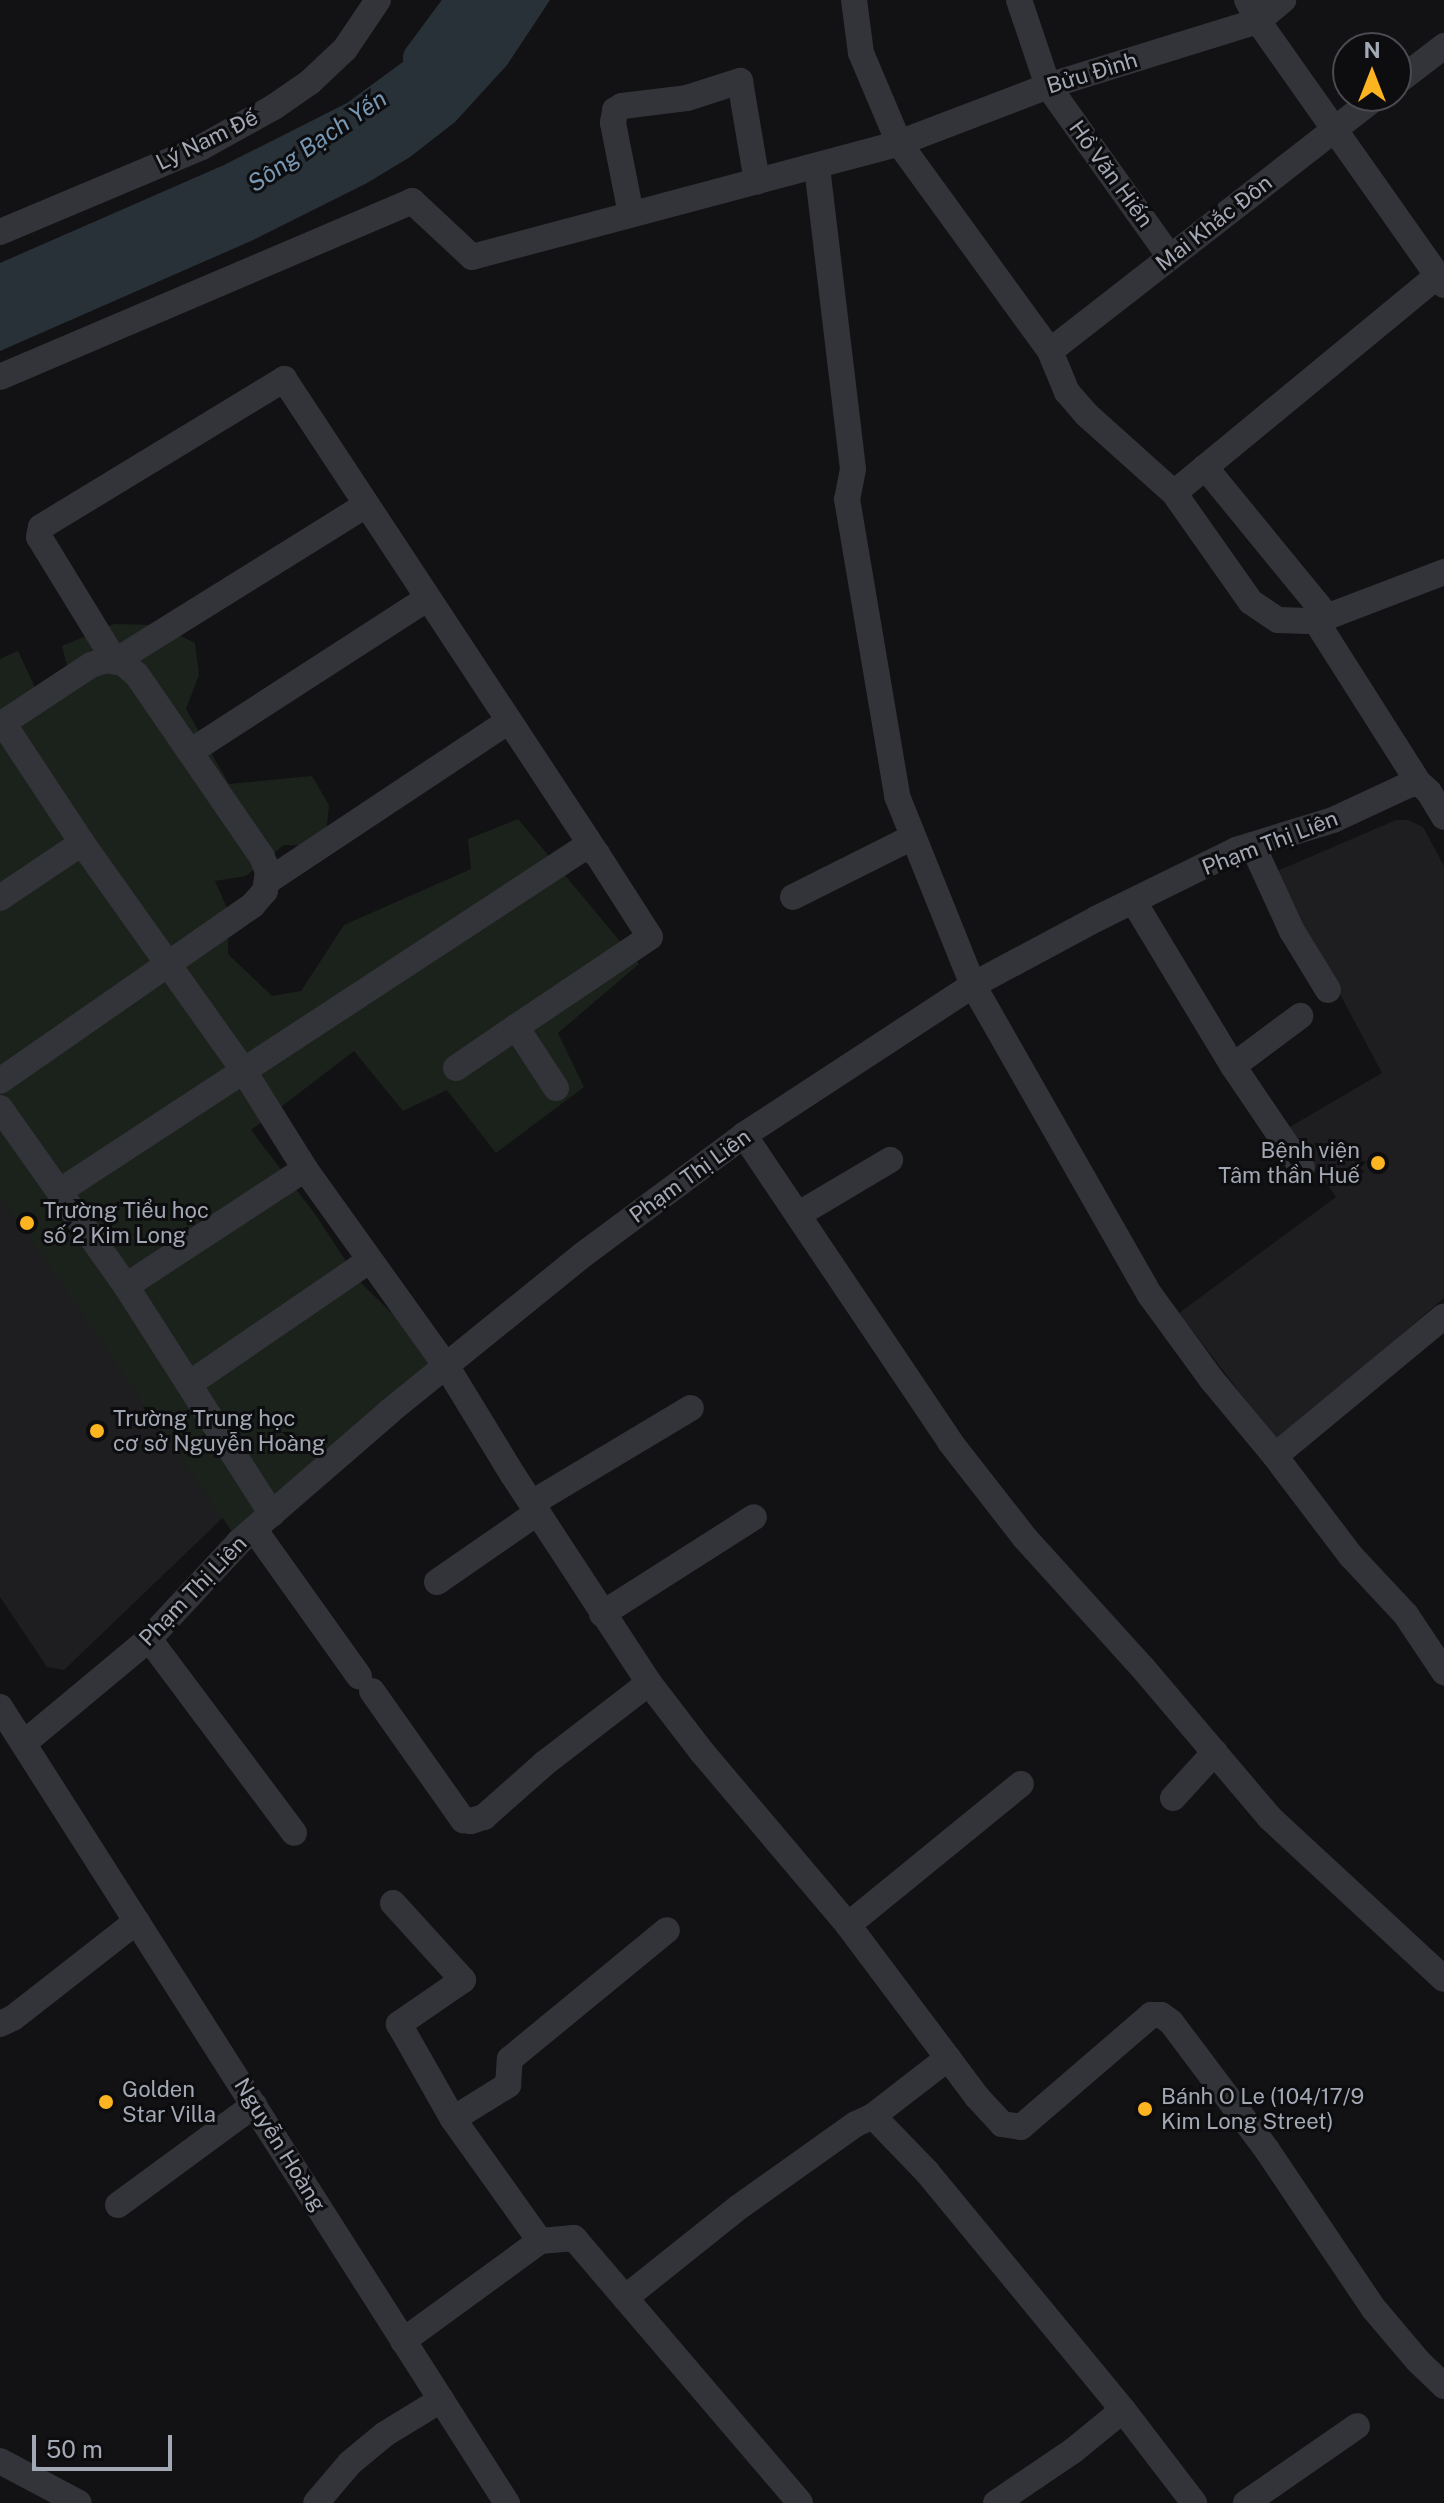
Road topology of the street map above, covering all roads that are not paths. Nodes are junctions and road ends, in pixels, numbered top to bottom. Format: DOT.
graph roads {
  1 [pos="378,0"];
  2 [pos="854,0"];
  3 [pos="1019,0"];
  4 [pos="1283,0"];
  5 [pos="1252,11"];
  6 [pos="1444,46"];
  7 [pos="1412,71"];
  8 [pos="1048,86"];
  9 [pos="1357,112"];
  10 [pos="1334,129"];
  11 [pos="899,143"];
  12 [pos="817,167"];
  13 [pos="757,182"];
  14 [pos="631,214"];
  15 [pos="0,232"];
  16 [pos="1170,257"];
  17 [pos="1440,280"];
  18 [pos="1050,351"];
  19 [pos="0,377"];
  20 [pos="1205,467"];
  21 [pos="1174,493"];
  22 [pos="366,505"];
  23 [pos="1444,572"];
  24 [pos="428,598"];
  25 [pos="1321,618"];
  26 [pos="115,661"];
  27 [pos="509,721"];
  28 [pos="1,724"];
  29 [pos="190,752"];
  30 [pos="1419,783"];
  31 [pos="1444,817"];
  32 [pos="913,837"];
  33 [pos="82,843"];
  34 [pos="1253,846"];
  35 [pos="597,854"];
  36 [pos="268,881"];
  37 [pos="793,897"];
  38 [pos="0,898"];
  39 [pos="1134,902"];
  40 [pos="167,964"];
  41 [pos="973,985"];
  42 [pos="1328,990"];
  43 [pos="1300,1016"];
  44 [pos="516,1027"];
  45 [pos="1233,1066"];
  46 [pos="242,1068"];
  47 [pos="456,1068"];
  48 [pos="0,1081"];
  49 [pos="556,1088"];
  50 [pos="0,1108"];
  51 [pos="744,1135"];
  52 [pos="890,1160"];
  53 [pos="1302,1168"];
  54 [pos="305,1169"];
  55 [pos="60,1191"];
  56 [pos="799,1214"];
  57 [pos="370,1260"];
  58 [pos="126,1286"];
  59 [pos="1444,1316"];
  60 [pos="447,1367"];
  61 [pos="189,1384"];
  62 [pos="691,1408"];
  63 [pos="1275,1456"];
  64 [pos="535,1507"];
  65 [pos="754,1517"];
  66 [pos="263,1522"];
  67 [pos="437,1582"];
  68 [pos="602,1614"];
  69 [pos="149,1639"];
  70 [pos="1444,1672"];
  71 [pos="649,1683"];
  72 [pos="2,1714"];
  73 [pos="24,1743"];
  74 [pos="1215,1752"];
  75 [pos="1021,1784"];
  76 [pos="1173,1798"];
  77 [pos="294,1833"];
  78 [pos="393,1903"];
  79 [pos="137,1921"];
  80 [pos="848,1925"];
  81 [pos="667,1930"];
  82 [pos="1444,1979"];
  83 [pos="0,2024"];
  84 [pos="948,2058"];
  85 [pos="254,2105"];
  86 [pos="873,2116"];
  87 [pos="453,2119"];
  88 [pos="118,2205"];
  89 [pos="540,2241"];
  90 [pos="625,2298"];
  91 [pos="403,2341"];
  92 [pos="1444,2386"];
  93 [pos="441,2400"];
  94 [pos="1123,2410"];
  95 [pos="1357,2426"];
  96 [pos="0,2461"];
  97 [pos="79,2503"];
  98 [pos="316,2503"];
  99 [pos="507,2503"];
  100 [pos="800,2503"];
  101 [pos="996,2503"];
  102 [pos="1194,2503"];
  103 [pos="1246,2503"];
  1 -- 15 [label="street, Lý Nam Đế"];
  2 -- 11 [label="street"];
  3 -- 8 [label="street, Hồ Văn Hiến"];
  4 -- 5 [label="street, Bửu Đình"];
  5 -- 8 [label="street, Bửu Đình"];
  5 -- 10 [label="street"];
  6 -- 7 [label="street"];
  8 -- 11 [label="street, Bửu Đình"];
  8 -- 16 [label="street, Hồ Văn Hiến"];
  9 -- 10 [label="street, Mai Khắc Đôn"];
  10 -- 16 [label="street, Mai Khắc Đôn"];
  10 -- 17 [label="street"];
  11 -- 12 [label="street, Bửu Đình"];
  11 -- 18 [label="street"];
  12 -- 13 [label="street, Bửu Đình"];
  12 -- 32 [label="street"];
  13 -- 14 [label="street, Bửu Đình"];
  13 -- 14 [label="street"];
  14 -- 19 [label="street, Bửu Đình"];
  16 -- 18 [label="street, Mai Khắc Đôn"];
  17 -- 20 [label="street"];
  18 -- 21 [label="street"];
  20 -- 21 [label="street"];
  20 -- 25 [label="street"];
  21 -- 25 [label="street"];
  22 -- 24 [label="street"];
  22 -- 26 [label="street"];
  22 -- 26 [label="street"];
  23 -- 25 [label="street"];
  24 -- 27 [label="street"];
  24 -- 29 [label="street"];
  25 -- 30 [label="street"];
  26 -- 28 [label="street"];
  26 -- 29 [label="street"];
  27 -- 35 [label="street"];
  27 -- 36 [label="street"];
  28 -- 33 [label="street"];
  29 -- 36 [label="street"];
  30 -- 31 [label="street"];
  30 -- 34 [label="street, Phạm Thị Liên"];
  32 -- 37 [label="street"];
  32 -- 41 [label="street"];
  33 -- 38 [label="street"];
  33 -- 40 [label="street"];
  34 -- 39 [label="street, Phạm Thị Liên"];
  34 -- 42 [label="street"];
  35 -- 44 [label="street"];
  35 -- 46 [label="street"];
  36 -- 40 [label="street"];
  39 -- 41 [label="street, Phạm Thị Liên"];
  39 -- 45 [label="street"];
  40 -- 46 [label="street"];
  40 -- 48 [label="street"];
  41 -- 51 [label="street, Phạm Thị Liên"];
  41 -- 63 [label="street"];
  43 -- 45 [label="street"];
  44 -- 47 [label="street"];
  44 -- 49 [label="street"];
  45 -- 53 [label="street"];
  46 -- 54 [label="street"];
  46 -- 55 [label="street"];
  50 -- 55 [label="street"];
  51 -- 56 [label="street"];
  51 -- 60 [label="street, Phạm Thị Liên"];
  52 -- 56 [label="street"];
  54 -- 57 [label="street"];
  54 -- 58 [label="street"];
  55 -- 58 [label="street"];
  56 -- 74 [label="street"];
  57 -- 60 [label="street"];
  57 -- 61 [label="street"];
  58 -- 61 [label="street"];
  59 -- 63 [label="street"];
  60 -- 64 [label="street"];
  60 -- 66 [label="street, Phạm Thị Liên"];
  61 -- 66 [label="street"];
  62 -- 64 [label="street"];
  63 -- 70 [label="street"];
  64 -- 67 [label="street"];
  64 -- 68 [label="street"];
  65 -- 68 [label="street"];
  66 -- 69 [label="street, Phạm Thị Liên"];
  66 -- 71 [label="street"];
  68 -- 71 [label="street"];
  69 -- 73 [label="street, Phạm Thị Liên"];
  69 -- 77 [label="street"];
  71 -- 80 [label="street"];
  72 -- 73 [label="street, Nguyễn Hoàng"];
  73 -- 79 [label="street, Nguyễn Hoàng"];
  74 -- 76 [label="street"];
  74 -- 82 [label="street"];
  75 -- 80 [label="street"];
  78 -- 87 [label="street"];
  79 -- 83 [label="street"];
  79 -- 85 [label="street, Nguyễn Hoàng"];
  80 -- 84 [label="street"];
  81 -- 87 [label="street"];
  84 -- 86 [label="street"];
  84 -- 92 [label="street"];
  85 -- 88 [label="street"];
  85 -- 91 [label="street, Nguyễn Hoàng"];
  86 -- 90 [label="street"];
  86 -- 94 [label="street"];
  87 -- 89 [label="street"];
  89 -- 90 [label="street"];
  89 -- 91 [label="street"];
  90 -- 100 [label="street"];
  91 -- 93 [label="street, Nguyễn Hoàng"];
  93 -- 98 [label="street"];
  93 -- 99 [label="street, Nguyễn Hoàng"];
  94 -- 101 [label="street"];
  94 -- 102 [label="street"];
  95 -- 103 [label="street"];
  96 -- 97 [label="street"];
}
